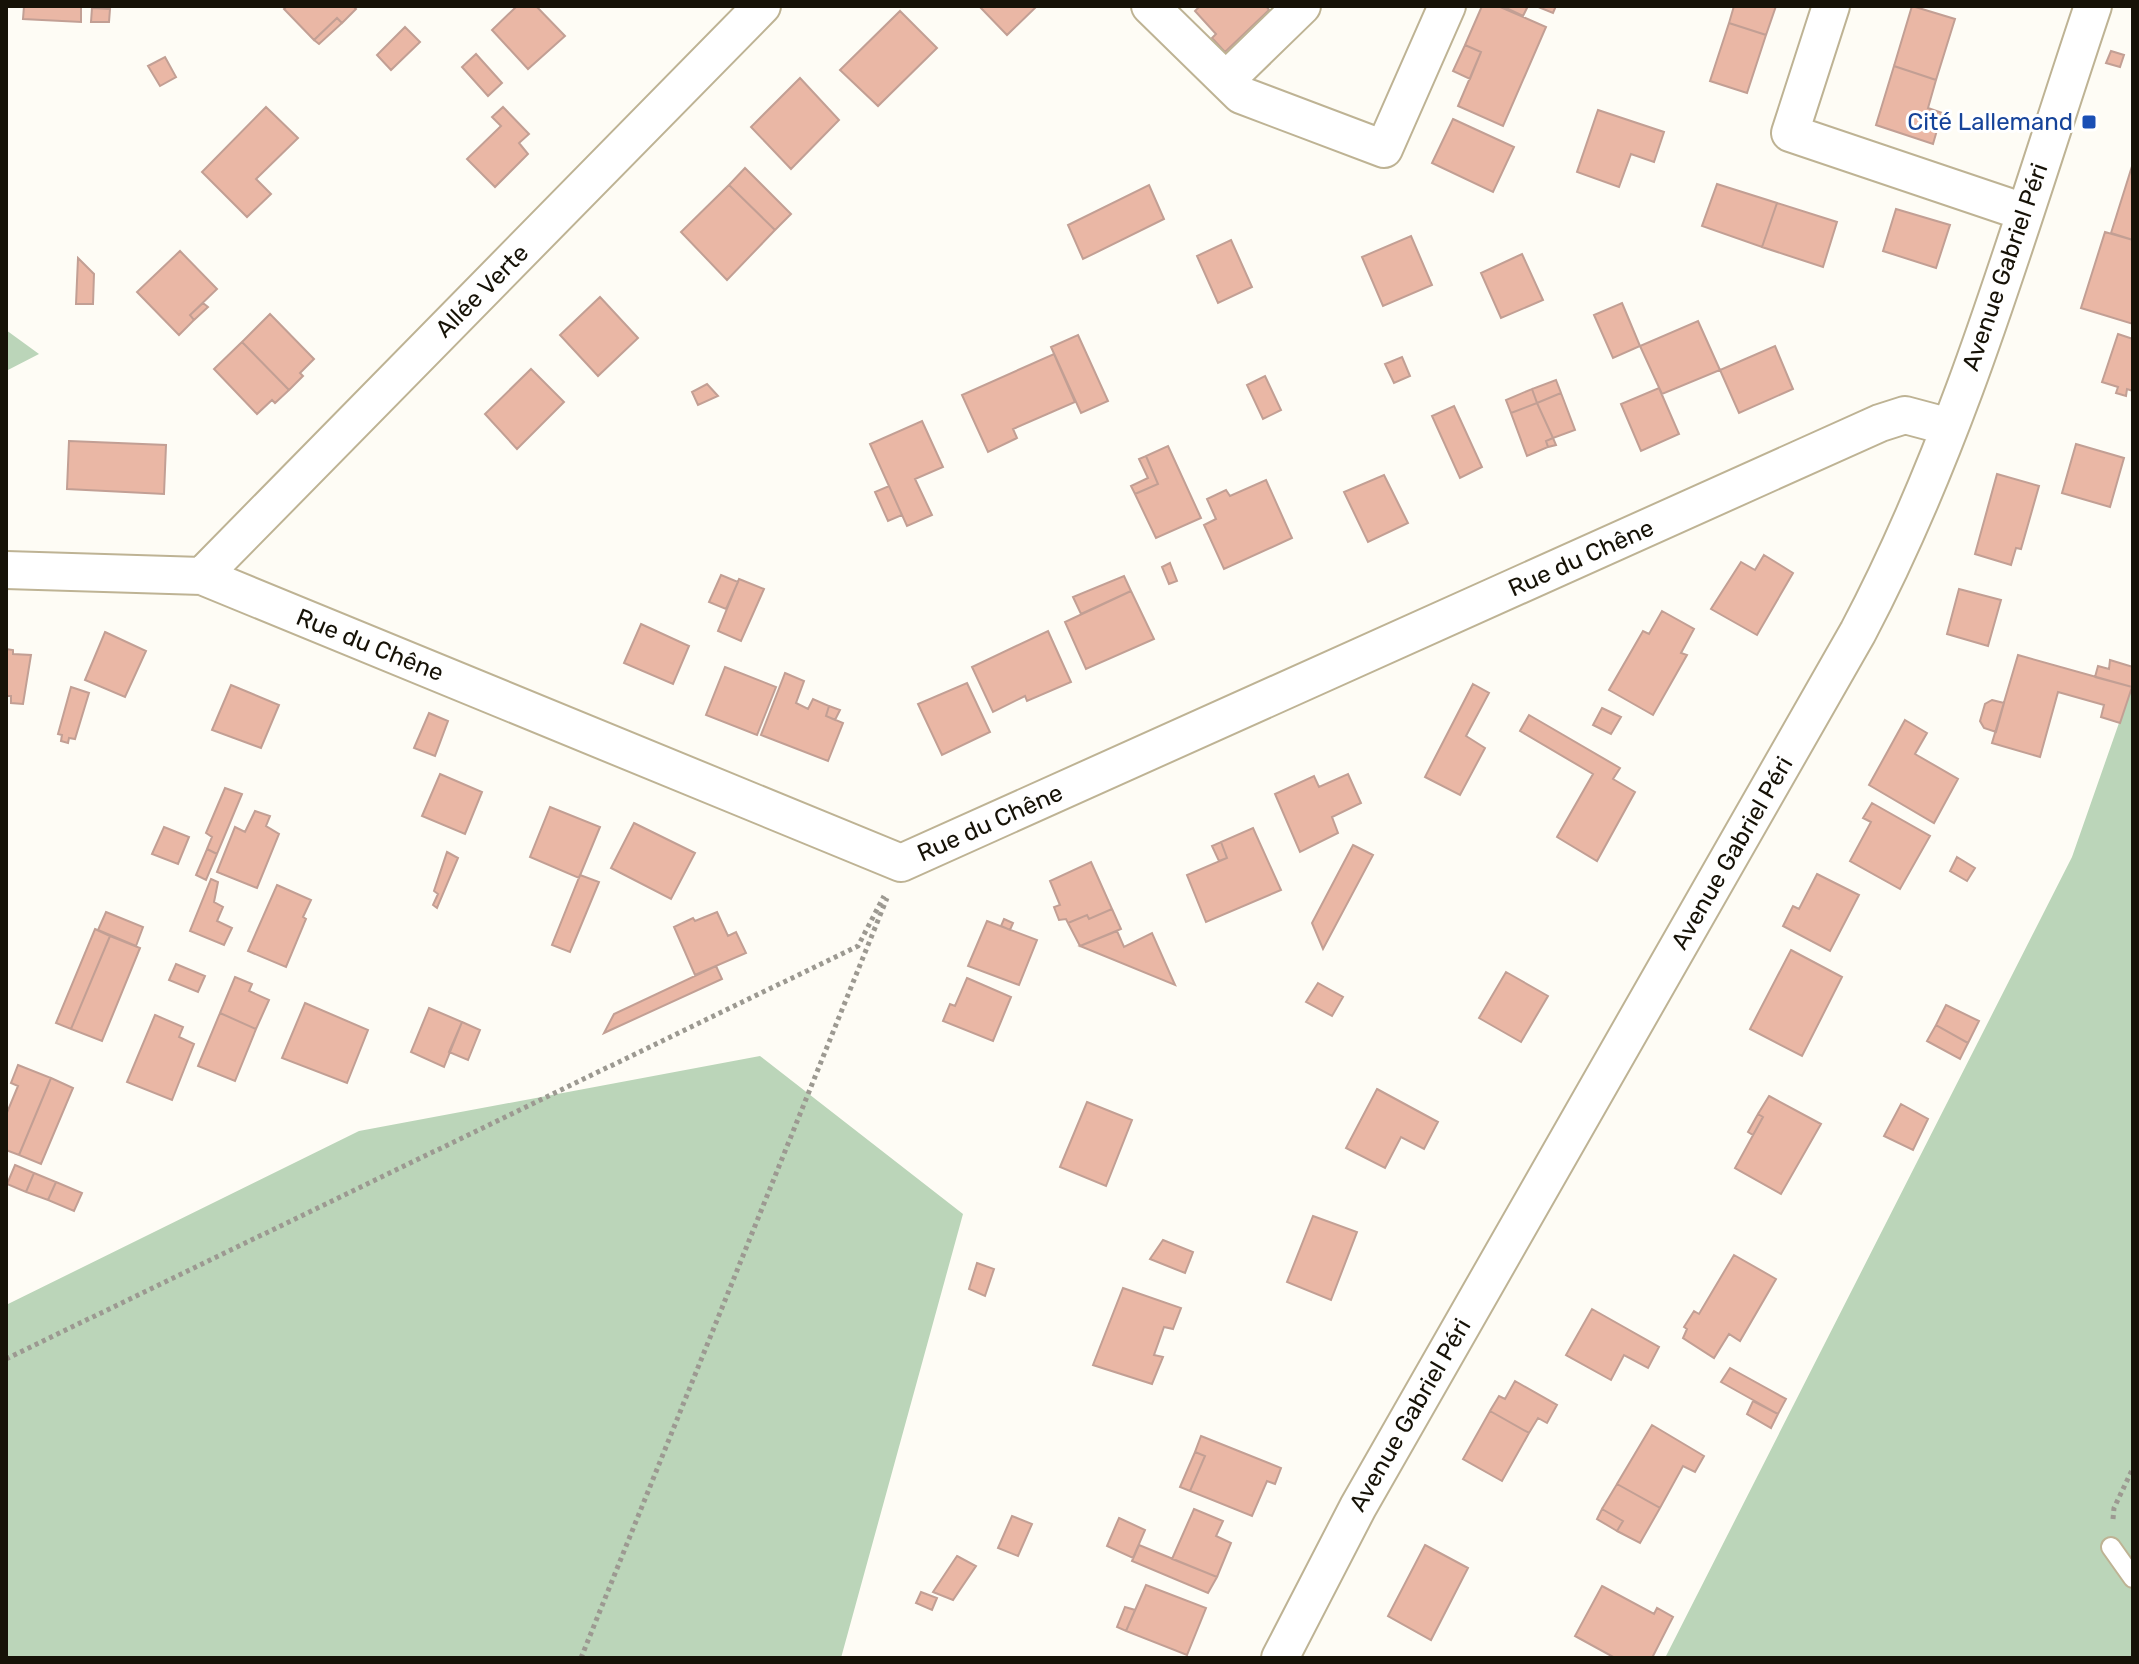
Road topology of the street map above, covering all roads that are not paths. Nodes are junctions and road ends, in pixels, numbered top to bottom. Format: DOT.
graph roads {
  1 [pos="762,6"];
  2 [pos="1150,6"];
  3 [pos="1302,6"];
  4 [pos="1447,6"];
  5 [pos="1831,6"];
  6 [pos="2093,6"];
  7 [pos="1226,80"];
  8 [pos="2024,212"];
  9 [pos="1950,427"];
  10 [pos="6,570"];
  11 [pos="202,576"];
  12 [pos="2111,1547"];
  13 [pos="2133,1578"];
  14 [pos="1280,1658"];
  1 -- 11 [label="street, Allée Verte"];
  2 -- 7 [label="street"];
  3 -- 7 [label="street"];
  4 -- 7 [label="street"];
  5 -- 8 [label="street"];
  6 -- 8 [label="street, Avenue Gabriel Péri"];
  8 -- 9 [label="street, Avenue Gabriel Péri"];
  9 -- 11 [label="street, Rue du Chêne"];
  9 -- 14 [label="street, Avenue Gabriel Péri"];
  10 -- 11 [label="street, Rue du Chêne"];
  12 -- 13 [label="lane"];
}
